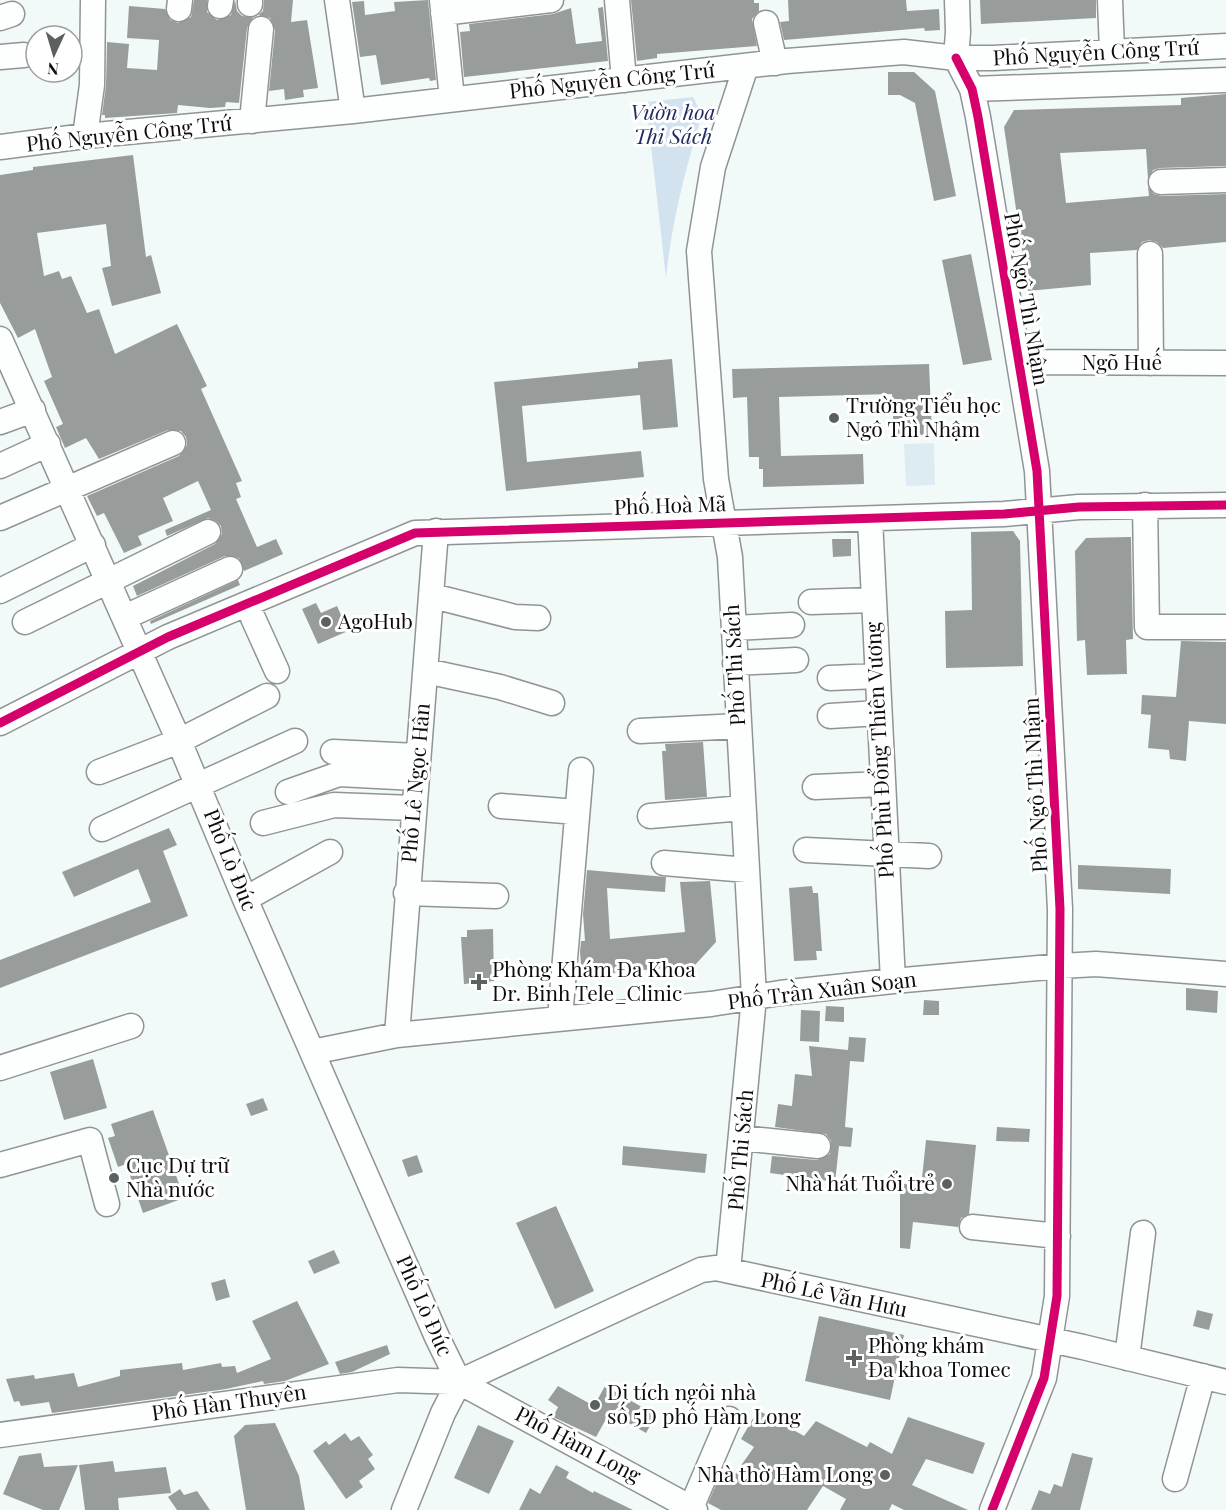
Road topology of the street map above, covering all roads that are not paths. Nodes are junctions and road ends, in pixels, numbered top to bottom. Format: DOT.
graph roads {
  1 [pos="93,0"];
  2 [pos="337,0"];
  3 [pos="550,0"];
  4 [pos="617,0"];
  5 [pos="957,0"];
  6 [pos="1110,0"];
  7 [pos="442,7"];
  8 [pos="766,23"];
  9 [pos="261,30"];
  10 [pos="1226,46"];
  11 [pos="1112,51"];
  12 [pos="24,55"];
  13 [pos="0,57"];
  14 [pos="956,58"];
  15 [pos="775,63"];
  16 [pos="746,66"];
  17 [pos="624,80"];
  18 [pos="1226,80"];
  19 [pos="972,89"];
  20 [pos="452,99"];
  21 [pos="353,111"];
  22 [pos="252,121"];
  23 [pos="85,136"];
  24 [pos="0,147"];
  25 [pos="1226,180"];
  26 [pos="1161,182"];
  27 [pos="1150,254"];
  28 [pos="0,339"];
  29 [pos="1019,362"];
  30 [pos="1151,363"];
  31 [pos="1226,363"];
  32 [pos="33,410"];
  33 [pos="0,422"];
  34 [pos="173,443"];
  35 [pos="48,444"];
  36 [pos="0,466"];
  37 [pos="68,489"];
  38 [pos="1144,505"];
  39 [pos="1226,505"];
  40 [pos="1041,510"];
  41 [pos="0,518"];
  42 [pos="870,519"];
  43 [pos="725,521"];
  44 [pos="436,531"];
  45 [pos="208,532"];
  46 [pos="93,545"];
  47 [pos="230,570"];
  48 [pos="109,580"];
  49 [pos="0,591"];
  50 [pos="433,596"];
  51 [pos="873,600"];
  52 [pos="811,602"];
  53 [pos="125,617"];
  54 [pos="253,618"];
  55 [pos="538,618"];
  56 [pos="26,622"];
  57 [pos="792,625"];
  58 [pos="1226,627"];
  59 [pos="734,628"];
  60 [pos="140,651"];
  61 [pos="796,660"];
  62 [pos="735,663"];
  63 [pos="277,671"];
  64 [pos="426,671"];
  65 [pos="877,676"];
  66 [pos="830,678"];
  67 [pos="267,696"];
  68 [pos="552,703"];
  69 [pos="879,713"];
  70 [pos="830,716"];
  71 [pos="0,723"];
  72 [pos="739,726"];
  73 [pos="640,731"];
  74 [pos="179,741"];
  75 [pos="295,741"];
  76 [pos="333,752"];
  77 [pos="416,767"];
  78 [pos="581,770"];
  79 [pos="99,772"];
  80 [pos="198,783"];
  81 [pos="882,784"];
  82 [pos="815,787"];
  83 [pos="288,792"];
  84 [pos="501,806"];
  85 [pos="413,808"];
  86 [pos="743,808"];
  87 [pos="577,812"];
  88 [pos="650,816"];
  89 [pos="263,823"];
  90 [pos="102,829"];
  91 [pos="806,850"];
  92 [pos="330,852"];
  93 [pos="885,855"];
  94 [pos="929,856"];
  95 [pos="664,863"];
  96 [pos="747,870"];
  97 [pos="406,893"];
  98 [pos="496,896"];
  99 [pos="245,899"];
  100 [pos="1061,966"];
  101 [pos="1226,974"];
  102 [pos="892,981"];
  103 [pos="754,997"];
  104 [pos="560,1018"];
  105 [pos="130,1026"];
  106 [pos="397,1035"];
  107 [pos="312,1052"];
  108 [pos="0,1068"];
  109 [pos="742,1138"];
  110 [pos="818,1146"];
  111 [pos="0,1165"];
  112 [pos="107,1204"];
  113 [pos="972,1227"];
  114 [pos="1143,1233"];
  115 [pos="1058,1236"];
  116 [pos="728,1270"];
  117 [pos="1050,1342"];
  118 [pos="1127,1358"];
  119 [pos="1203,1376"];
  120 [pos="459,1382"];
  121 [pos="1226,1382"];
  122 [pos="729,1419"];
  123 [pos="0,1435"];
  124 [pos="1174,1479"];
  125 [pos="685,1507"];
  126 [pos="404,1510"];
  127 [pos="992,1510"];
  1 -- 23 [label="street"];
  2 -- 21 [label="street"];
  3 -- 7 [label="street"];
  4 -- 17 [label="street"];
  5 -- 14 [label="street"];
  6 -- 11 [label="street"];
  7 -- 20 [label="street"];
  8 -- 15 [label="street"];
  9 -- 22 [label="street"];
  10 -- 11 [label="street, Phố Nguyễn Công Trứ"];
  11 -- 14 [label="street, Phố Nguyễn Công Trứ"];
  12 -- 13 [label="street"];
  14 -- 15 [label="street, Phố Nguyễn Công Trứ"];
  14 -- 19 [label="street, Phố Ngô Thì Nhậm"];
  15 -- 16 [label="street, Phố Nguyễn Công Trứ"];
  16 -- 17 [label="street, Phố Nguyễn Công Trứ"];
  16 -- 43 [label="street, Phố Thi Sách"];
  17 -- 20 [label="street, Phố Nguyễn Công Trứ"];
  18 -- 19 [label="street"];
  19 -- 29 [label="street, Phố Ngô Thì Nhậm"];
  20 -- 21 [label="street, Phố Nguyễn Công Trứ"];
  21 -- 22 [label="street, Phố Nguyễn Công Trứ"];
  22 -- 23 [label="street, Phố Nguyễn Công Trứ"];
  23 -- 24 [label="street, Phố Nguyễn Công Trứ"];
  25 -- 26 [label="street"];
  27 -- 30 [label="street"];
  28 -- 32 [label="street, Phố Lò Đúc"];
  29 -- 30 [label="street, Ngõ Huế"];
  29 -- 40 [label="street, Phố Ngô Thì Nhậm"];
  30 -- 31 [label="street, Ngõ Huế"];
  32 -- 33 [label="street"];
  32 -- 35 [label="street, Phố Lò Đúc"];
  34 -- 37 [label="street"];
  35 -- 36 [label="street"];
  35 -- 37 [label="street, Phố Lò Đúc"];
  37 -- 41 [label="street"];
  37 -- 46 [label="street, Phố Lò Đúc"];
  38 -- 39 [label="street, Phố Hoà Mã"];
  38 -- 40 [label="street, Phố Hoà Mã"];
  38 -- 58 [label="street"];
  40 -- 42 [label="street, Phố Hoà Mã"];
  40 -- 100 [label="street, Phố Ngô Thì Nhậm"];
  42 -- 43 [label="street, Phố Hoà Mã"];
  42 -- 51 [label="street, Phố Phù Đổng Thiên Vương"];
  43 -- 44 [label="street, Phố Hoà Mã"];
  43 -- 59 [label="street, Phố Thi Sách"];
  44 -- 50 [label="street, Phố Lê Ngọc Hân"];
  44 -- 60 [label="street, Phố Hoà Mã"];
  45 -- 48 [label="street"];
  46 -- 48 [label="street, Phố Lò Đúc"];
  46 -- 49 [label="street"];
  47 -- 53 [label="street"];
  48 -- 53 [label="street, Phố Lò Đúc"];
  48 -- 56 [label="street"];
  50 -- 55 [label="street"];
  50 -- 64 [label="street, Phố Lê Ngọc Hân"];
  51 -- 52 [label="street"];
  51 -- 65 [label="street, Phố Phù Đổng Thiên Vương"];
  53 -- 60 [label="street, Phố Lò Đúc"];
  54 -- 63 [label="street"];
  57 -- 59 [label="street"];
  59 -- 62 [label="street, Phố Thi Sách"];
  60 -- 71 [label="street, Phố Hoà Mã"];
  60 -- 74 [label="street, Phố Lò Đúc"];
  61 -- 62 [label="street"];
  62 -- 72 [label="street, Phố Thi Sách"];
  64 -- 68 [label="street"];
  64 -- 77 [label="street, Phố Lê Ngọc Hân"];
  65 -- 66 [label="street"];
  65 -- 69 [label="street, Phố Phù Đổng Thiên Vương"];
  67 -- 74 [label="street"];
  69 -- 70 [label="street"];
  69 -- 81 [label="street, Phố Phù Đổng Thiên Vương"];
  72 -- 73 [label="street"];
  72 -- 86 [label="street, Phố Thi Sách"];
  74 -- 79 [label="street"];
  74 -- 80 [label="street, Phố Lò Đúc"];
  75 -- 80 [label="street"];
  76 -- 77 [label="street"];
  77 -- 83 [label="street"];
  77 -- 85 [label="street, Phố Lê Ngọc Hân"];
  78 -- 87 [label="street"];
  80 -- 90 [label="street"];
  80 -- 99 [label="street, Phố Lò Đúc"];
  81 -- 82 [label="street"];
  81 -- 93 [label="street, Phố Phù Đổng Thiên Vương"];
  84 -- 87 [label="street"];
  85 -- 89 [label="street"];
  85 -- 97 [label="street, Phố Lê Ngọc Hân"];
  86 -- 88 [label="street"];
  86 -- 96 [label="street, Phố Thi Sách"];
  87 -- 104 [label="street"];
  91 -- 93 [label="street"];
  92 -- 99 [label="street"];
  93 -- 94 [label="street"];
  93 -- 102 [label="street, Phố Phù Đổng Thiên Vương"];
  95 -- 96 [label="street"];
  96 -- 103 [label="street, Phố Thi Sách"];
  97 -- 98 [label="street"];
  97 -- 106 [label="street, Phố Lê Ngọc Hân"];
  99 -- 107 [label="street, Phố Lò Đúc"];
  100 -- 101 [label="street, Phố Trần Xuân Soạn"];
  100 -- 102 [label="street, Phố Trần Xuân Soạn"];
  100 -- 115 [label="street, Phố Ngô Thì Nhậm"];
  102 -- 103 [label="street, Phố Trần Xuân Soạn"];
  103 -- 104 [label="street, Phố Trần Xuân Soạn"];
  103 -- 109 [label="street, Phố Thi Sách"];
  104 -- 106 [label="street, Phố Trần Xuân Soạn"];
  105 -- 108 [label="street"];
  106 -- 107 [label="street, Phố Trần Xuân Soạn"];
  107 -- 120 [label="street, Phố Lò Đúc"];
  109 -- 110 [label="street"];
  109 -- 116 [label="street, Phố Thi Sách"];
  111 -- 112 [label="street"];
  113 -- 115 [label="street"];
  114 -- 118 [label="street"];
  115 -- 117 [label="street, Phố Ngô Thì Nhậm"];
  116 -- 117 [label="street, Phố Lê Văn Hưu"];
  116 -- 120 [label="street, Phố Lê Văn Hưu"];
  117 -- 118 [label="street, Phố Lê Văn Hưu"];
  117 -- 127 [label="street, Phố Ngô Thì Nhậm"];
  118 -- 119 [label="street, Phố Lê Văn Hưu"];
  119 -- 121 [label="street, Phố Lê Văn Hưu"];
  119 -- 124 [label="street"];
  120 -- 123 [label="street, Phố Hàn Thuyên"];
  120 -- 125 [label="street, Phố Hàm Long"];
  120 -- 126 [label="street"];
  122 -- 125 [label="street"];
}
